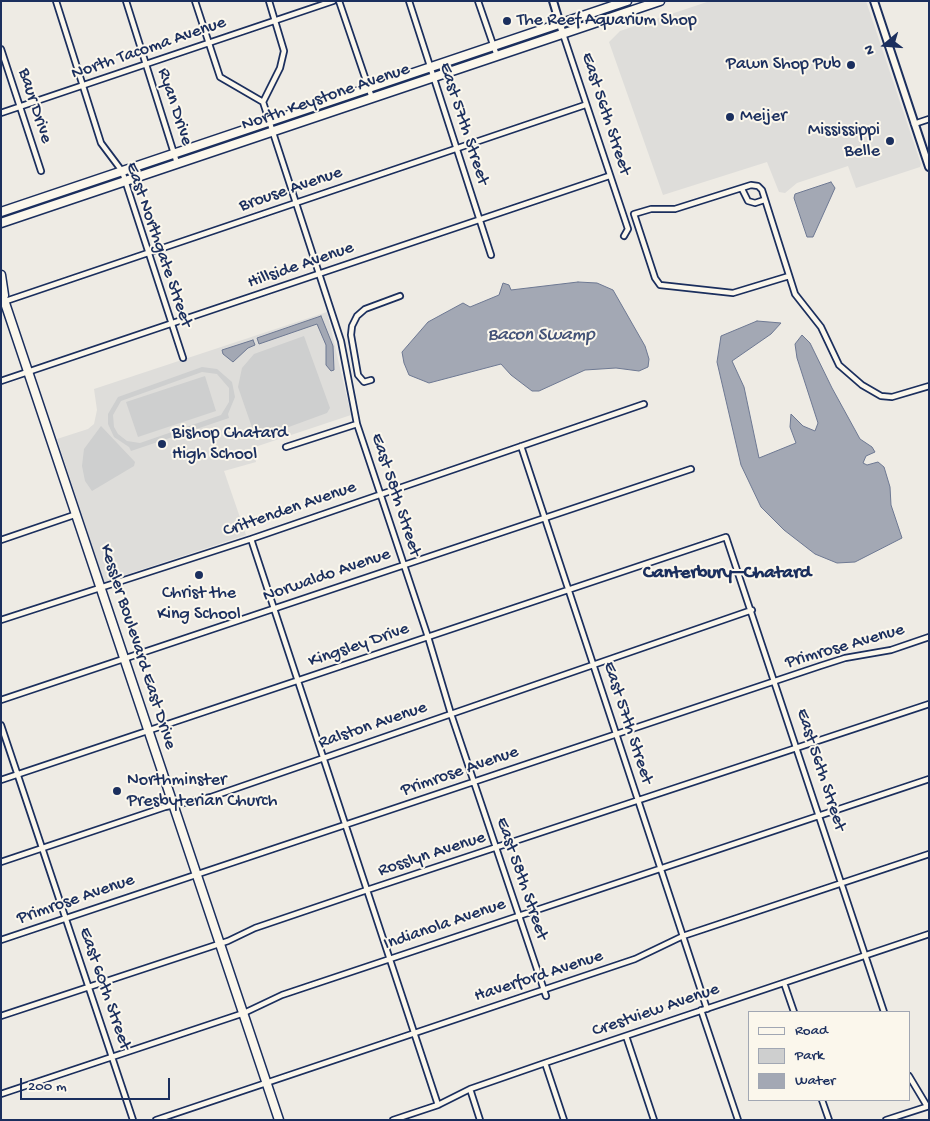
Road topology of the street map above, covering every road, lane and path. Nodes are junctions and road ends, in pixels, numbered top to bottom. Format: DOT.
graph roads {
  1 [pos="56,1"];
  2 [pos="126,1"];
  3 [pos="195,1"];
  4 [pos="269,1"];
  5 [pos="333,1"];
  6 [pos="339,1"];
  7 [pos="409,1"];
  8 [pos="478,1"];
  9 [pos="553,1"];
  10 [pos="627,1"];
  11 [pos="874,1"];
  12 [pos="657,2"];
  13 [pos="276,20"];
  14 [pos="560,23"];
  15 [pos="563,34"];
  16 [pos="208,43"];
  17 [pos="493,46"];
  18 [pos="1,49"];
  19 [pos="497,56"];
  20 [pos="146,64"];
  21 [pos="430,67"];
  22 [pos="434,77"];
  23 [pos="83,85"];
  24 [pos="368,88"];
  25 [pos="372,98"];
  26 [pos="263,102"];
  27 [pos="586,105"];
  28 [pos="20,106"];
  29 [pos="1,113"];
  30 [pos="929,119"];
  31 [pos="270,121"];
  32 [pos="914,124"];
  33 [pos="273,131"];
  34 [pos="457,149"];
  35 [pos="174,153"];
  36 [pos="178,164"];
  37 [pos="929,167"];
  38 [pos="41,171"];
  39 [pos="122,171"];
  40 [pos="609,176"];
  41 [pos="125,181"];
  42 [pos="742,189"];
  43 [pos="764,200"];
  44 [pos="296,203"];
  45 [pos="1,212"];
  46 [pos="481,220"];
  47 [pos="1,223"];
  48 [pos="624,236"];
  49 [pos="149,252"];
  50 [pos="491,255"];
  51 [pos="320,274"];
  52 [pos="1,276"];
  53 [pos="789,276"];
  54 [pos="4,296"];
  55 [pos="400,296"];
  56 [pos="172,324"];
  57 [pos="352,339"];
  58 [pos="341,341"];
  59 [pos="183,358"];
  60 [pos="30,372"];
  61 [pos="371,380"];
  62 [pos="1,381"];
  63 [pos="929,386"];
  64 [pos="644,404"];
  65 [pos="357,424"];
  66 [pos="521,446"];
  67 [pos="286,447"];
  68 [pos="691,469"];
  69 [pos="380,493"];
  70 [pos="77,514"];
  71 [pos="544,518"];
  72 [pos="726,537"];
  73 [pos="251,538"];
  74 [pos="1,540"];
  75 [pos="403,566"];
  76 [pos="101,588"];
  77 [pos="568,590"];
  78 [pos="273,609"];
  79 [pos="752,610"];
  80 [pos="1,620"];
  81 [pos="428,637"];
  82 [pos="929,637"];
  83 [pos="125,659"];
  84 [pos="593,664"];
  85 [pos="298,681"];
  86 [pos="775,681"];
  87 [pos="1,700"];
  88 [pos="929,704"];
  89 [pos="450,714"];
  90 [pos="1,725"];
  91 [pos="149,731"];
  92 [pos="616,734"];
  93 [pos="796,747"];
  94 [pos="323,758"];
  95 [pos="18,775"];
  96 [pos="929,779"];
  97 [pos="1,780"];
  98 [pos="473,782"];
  99 [pos="638,800"];
  100 [pos="174,805"];
  101 [pos="819,815"];
  102 [pos="346,824"];
  103 [pos="42,848"];
  104 [pos="496,848"];
  105 [pos="929,854"];
  106 [pos="1,862"];
  107 [pos="660,868"];
  108 [pos="197,874"];
  109 [pos="841,883"];
  110 [pos="367,890"];
  111 [pos="519,915"];
  112 [pos="66,918"];
  113 [pos="929,934"];
  114 [pos="683,936"];
  115 [pos="1,940"];
  116 [pos="220,943"];
  117 [pos="865,955"];
  118 [pos="390,958"];
  119 [pos="784,983"];
  120 [pos="89,987"];
  121 [pos="544,990"];
  122 [pos="546,996"];
  123 [pos="707,1008"];
  124 [pos="701,1010"];
  125 [pos="794,1011"];
  126 [pos="884,1011"];
  127 [pos="244,1013"];
  128 [pos="1,1016"];
  129 [pos="414,1034"];
  130 [pos="626,1036"];
  131 [pos="112,1057"];
  132 [pos="545,1063"];
  133 [pos="910,1078"];
  134 [pos="267,1083"];
  135 [pos="470,1089"];
  136 [pos="1,1094"];
  137 [pos="822,1101"];
  138 [pos="438,1105"];
  139 [pos="928,1106"];
  140 [pos="400,1119"];
  141 [pos="133,1120"];
  142 [pos="156,1120"];
  143 [pos="279,1120"];
  144 [pos="393,1120"];
  145 [pos="480,1120"];
  146 [pos="564,1120"];
  147 [pos="654,1120"];
  148 [pos="738,1120"];
  149 [pos="829,1120"];
  150 [pos="886,1120"];
  1 -- 23 [label="street, East Northgate Street"];
  2 -- 20 [label="street, Ryan Drive"];
  3 -- 16 [label="street"];
  4 -- 13 [label="street"];
  5 -- 13 [label="street, North Tacoma Avenue"];
  6 -- 24 [label="street"];
  7 -- 21 [label="street, East 57th Street"];
  8 -- 17 [label="street"];
  9 -- 14 [label="street, East 56th Street"];
  10 -- 14 [label="main road, North Keystone Avenue"];
  11 -- 32 [label="street"];
  12 -- 15 [label="main road, North Keystone Avenue"];
  13 -- 16 [label="street, North Tacoma Avenue"];
  13 -- 26 [label="street"];
  14 -- 15 [label="street, East 56th Street"];
  14 -- 17 [label="main road, North Keystone Avenue"];
  15 -- 19 [label="main road, North Keystone Avenue"];
  15 -- 27 [label="street, East 56th Street"];
  16 -- 20 [label="street, North Tacoma Avenue"];
  16 -- 26 [label="street"];
  17 -- 19 [label="street"];
  17 -- 21 [label="main road, North Keystone Avenue"];
  18 -- 28 [label="street, Baur Drive"];
  19 -- 22 [label="main road, North Keystone Avenue"];
  20 -- 23 [label="street, North Tacoma Avenue"];
  20 -- 35 [label="street, Ryan Drive"];
  21 -- 22 [label="street, East 57th Street"];
  21 -- 24 [label="main road, North Keystone Avenue"];
  22 -- 25 [label="main road, North Keystone Avenue"];
  22 -- 34 [label="street, East 57th Street"];
  23 -- 28 [label="street, North Tacoma Avenue"];
  23 -- 39 [label="street, East Northgate Street"];
  24 -- 25 [label="street"];
  24 -- 31 [label="main road, North Keystone Avenue"];
  25 -- 33 [label="main road, North Keystone Avenue"];
  26 -- 31 [label="street, East 58th Street"];
  27 -- 34 [label="street, Brouse Avenue"];
  27 -- 40 [label="street, East 56th Street"];
  28 -- 29 [label="street, North Tacoma Avenue"];
  28 -- 38 [label="street, Baur Drive"];
  30 -- 32 [label="street"];
  31 -- 33 [label="street, East 58th Street"];
  31 -- 35 [label="main road, North Keystone Avenue"];
  32 -- 37 [label="street"];
  33 -- 36 [label="main road, North Keystone Avenue"];
  33 -- 44 [label="street, East 58th Street"];
  34 -- 44 [label="street, Brouse Avenue"];
  34 -- 46 [label="street, East 57th Street"];
  35 -- 36 [label="street, Ryan Drive"];
  35 -- 39 [label="main road, North Keystone Avenue"];
  36 -- 41 [label="main road, North Keystone Avenue"];
  39 -- 41 [label="street, East Northgate Street"];
  39 -- 45 [label="main road, North Keystone Avenue"];
  40 -- 46 [label="street, Hillside Avenue"];
  40 -- 48 [label="street, East 56th Street"];
  41 -- 47 [label="main road, North Keystone Avenue"];
  41 -- 49 [label="street, East Northgate Street"];
  42 -- 43 [label="street"];
  42 -- 43 [label="street"];
  42 -- 53 [label="street"];
  43 -- 53 [label="street"];
  44 -- 49 [label="street, Brouse Avenue"];
  44 -- 51 [label="street, East 58th Street"];
  46 -- 50 [label="street, East 57th Street"];
  46 -- 51 [label="street, Hillside Avenue"];
  49 -- 54 [label="street, Brouse Avenue"];
  49 -- 56 [label="street, East Northgate Street"];
  51 -- 56 [label="street, Hillside Avenue"];
  51 -- 58 [label="street, East 58th Street"];
  52 -- 54 [label="main road, Kessler Boulevard East Drive"];
  53 -- 63 [label="street"];
  54 -- 60 [label="main road, Kessler Boulevard East Drive"];
  55 -- 57 [label="street"];
  56 -- 59 [label="street, East Northgate Street"];
  56 -- 60 [label="street, Hillside Avenue"];
  57 -- 58 [label="street"];
  57 -- 61 [label="street"];
  58 -- 65 [label="street, East 58th Street"];
  60 -- 62 [label="street, Hillside Avenue"];
  60 -- 70 [label="main road, Kessler Boulevard East Drive"];
  64 -- 66 [label="street, Crittenden Avenue"];
  65 -- 67 [label="street"];
  65 -- 69 [label="street, East 58th Street"];
  66 -- 69 [label="street, Crittenden Avenue"];
  66 -- 71 [label="street, East 57th Street"];
  68 -- 71 [label="street, Norwaldo Avenue"];
  69 -- 73 [label="street, Crittenden Avenue"];
  69 -- 75 [label="street, East 58th Street"];
  70 -- 74 [label="street"];
  70 -- 76 [label="main road, Kessler Boulevard East Drive"];
  71 -- 75 [label="street, Norwaldo Avenue"];
  71 -- 77 [label="street, East 57th Street"];
  72 -- 77 [label="street, Kingsley Drive"];
  72 -- 79 [label="street, East 56th Street"];
  73 -- 76 [label="street, Crittenden Avenue"];
  73 -- 78 [label="street"];
  75 -- 78 [label="street, Norwaldo Avenue"];
  75 -- 81 [label="street, East 58th Street"];
  76 -- 80 [label="street, Crittenden Avenue"];
  76 -- 83 [label="main road, Kessler Boulevard East Drive"];
  77 -- 81 [label="street, Kingsley Drive"];
  77 -- 84 [label="street, East 57th Street"];
  78 -- 83 [label="street, Norwaldo Avenue"];
  78 -- 85 [label="street"];
  79 -- 84 [label="street, Ralston Avenue"];
  79 -- 86 [label="street, East 56th Street"];
  81 -- 85 [label="street, Kingsley Drive"];
  81 -- 89 [label="street, East 58th Street"];
  82 -- 86 [label="street, Primrose Avenue"];
  83 -- 87 [label="street, Norwaldo Avenue"];
  83 -- 91 [label="main road, Kessler Boulevard East Drive"];
  84 -- 89 [label="street, Ralston Avenue"];
  84 -- 92 [label="street, East 57th Street"];
  85 -- 91 [label="street, Kingsley Drive"];
  85 -- 94 [label="street"];
  86 -- 92 [label="street, Primrose Avenue"];
  86 -- 93 [label="street, East 56th Street"];
  88 -- 93 [label="street, Rosslyn Avenue"];
  89 -- 94 [label="street, Ralston Avenue"];
  89 -- 98 [label="street, East 58th Street"];
  90 -- 95 [label="street, East 60th Street"];
  91 -- 95 [label="street, Kingsley Drive"];
  91 -- 100 [label="main road, Kessler Boulevard East Drive"];
  92 -- 98 [label="street, Primrose Avenue"];
  92 -- 99 [label="street, East 57th Street"];
  93 -- 99 [label="street, Rosslyn Avenue"];
  93 -- 101 [label="street, East 56th Street"];
  94 -- 100 [label="street, Ralston Avenue"];
  94 -- 102 [label="street"];
  95 -- 97 [label="street, Kingsley Drive"];
  95 -- 103 [label="street, East 60th Street"];
  96 -- 101 [label="street, Indianola Avenue"];
  98 -- 102 [label="street, Primrose Avenue"];
  98 -- 104 [label="street, East 58th Street"];
  99 -- 104 [label="street, Rosslyn Avenue"];
  99 -- 107 [label="street, East 57th Street"];
  100 -- 103 [label="street, Ralston Avenue"];
  100 -- 108 [label="main road, Kessler Boulevard East Drive"];
  101 -- 107 [label="street, Indianola Avenue"];
  101 -- 109 [label="street, East 56th Street"];
  102 -- 108 [label="street, Primrose Avenue"];
  102 -- 110 [label="street"];
  103 -- 106 [label="street, Ralston Avenue"];
  103 -- 112 [label="street, East 60th Street"];
  104 -- 110 [label="street, Rosslyn Avenue"];
  104 -- 111 [label="street, East 58th Street"];
  105 -- 109 [label="street, Haverford Avenue"];
  107 -- 111 [label="street, Indianola Avenue"];
  107 -- 114 [label="street, East 57th Street"];
  108 -- 112 [label="street, Primrose Avenue"];
  108 -- 116 [label="main road, Kessler Boulevard East Drive"];
  109 -- 114 [label="street, Haverford Avenue"];
  109 -- 117 [label="street, East 56th Street"];
  110 -- 116 [label="street, Rosslyn Avenue"];
  110 -- 118 [label="street"];
  111 -- 118 [label="street, Indianola Avenue"];
  111 -- 121 [label="street, East 58th Street"];
  112 -- 115 [label="street, Primrose Avenue"];
  112 -- 120 [label="street, East 60th Street"];
  113 -- 117 [label="street, Crestview Avenue"];
  114 -- 121 [label="street, Haverford Avenue"];
  114 -- 123 [label="street, East 57th Street"];
  116 -- 120 [label="street, Rosslyn Avenue"];
  116 -- 127 [label="main road, Kessler Boulevard East Drive"];
  117 -- 119 [label="street, Crestview Avenue"];
  117 -- 126 [label="street, East 56th Street"];
  118 -- 127 [label="street, Indianola Avenue"];
  118 -- 129 [label="street"];
  119 -- 123 [label="street, Crestview Avenue"];
  119 -- 125 [label="street"];
  120 -- 128 [label="street, Rosslyn Avenue"];
  120 -- 131 [label="street, East 60th Street"];
  121 -- 122 [label="street, East 58th Street"];
  121 -- 129 [label="street, Haverford Avenue"];
  123 -- 124 [label="street, Crestview Avenue"];
  124 -- 130 [label="street, Crestview Avenue"];
  124 -- 148 [label="street"];
  127 -- 131 [label="street, Indianola Avenue"];
  127 -- 134 [label="main road, Kessler Boulevard East Drive"];
  129 -- 134 [label="street, Haverford Avenue"];
  129 -- 138 [label="street"];
  130 -- 132 [label="street, Crestview Avenue"];
  130 -- 147 [label="street"];
  131 -- 136 [label="street, Indianola Avenue"];
  131 -- 141 [label="street, East 60th Street"];
  132 -- 135 [label="street, Crestview Avenue"];
  132 -- 146 [label="street"];
  133 -- 139 [label="street"];
  134 -- 142 [label="street, Haverford Avenue"];
  134 -- 143 [label="main road, Kessler Boulevard East Drive"];
  135 -- 138 [label="street, Crestview Avenue"];
  135 -- 145 [label="street"];
  137 -- 149 [label="street"];
  138 -- 140 [label="street, Crestview Avenue"];
  139 -- 150 [label="street"];
  140 -- 144 [label="street, Crestview Avenue"];
}
